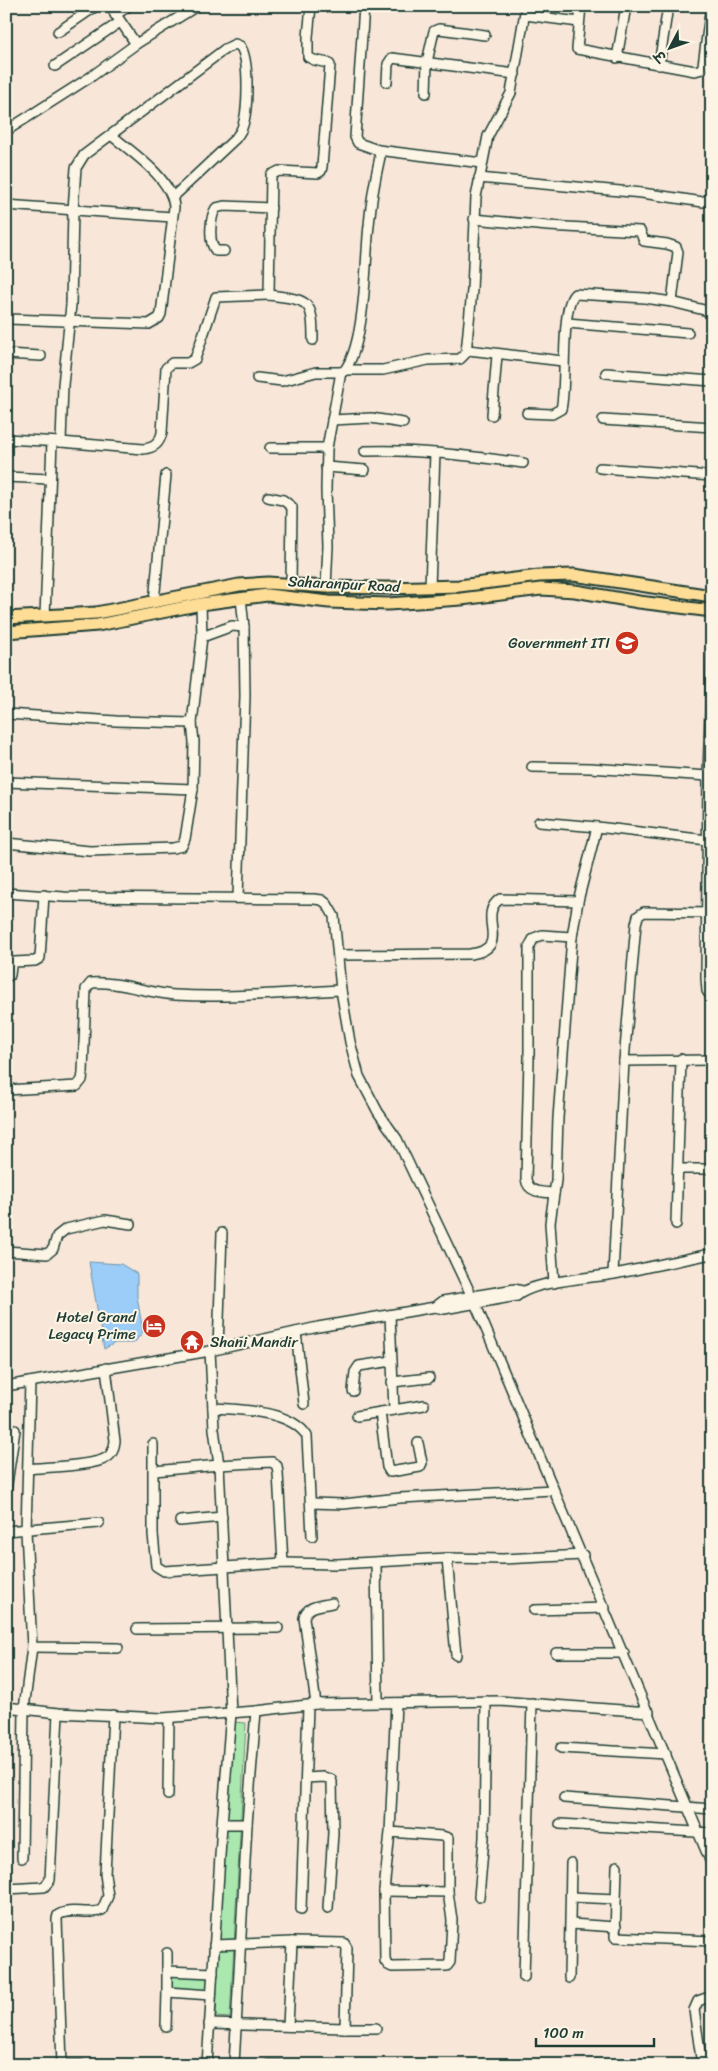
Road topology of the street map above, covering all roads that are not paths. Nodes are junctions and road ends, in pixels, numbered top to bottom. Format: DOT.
graph roads {
  1 [pos="96,6"];
  2 [pos="110,6"];
  3 [pos="129,6"];
  4 [pos="197,6"];
  5 [pos="311,6"];
  6 [pos="364,6"];
  7 [pos="581,6"];
  8 [pos="626,6"];
  9 [pos="668,6"];
  10 [pos="710,6"];
  11 [pos="525,10"];
  12 [pos="118,18"];
  13 [pos="580,22"];
  14 [pos="58,32"];
  15 [pos="485,35"];
  16 [pos="136,44"];
  17 [pos="617,58"];
  18 [pos="427,62"];
  19 [pos="659,65"];
  20 [pos="55,66"];
  21 [pos="515,74"];
  22 [pos="387,82"];
  23 [pos="426,93"];
  24 [pos="6,131"];
  25 [pos="111,135"];
  26 [pos="378,150"];
  27 [pos="482,163"];
  28 [pos="479,178"];
  29 [pos="712,194"];
  30 [pos="173,197"];
  31 [pos="6,205"];
  32 [pos="271,208"];
  33 [pos="73,210"];
  34 [pos="172,217"];
  35 [pos="474,218"];
  36 [pos="224,252"];
  37 [pos="269,295"];
  38 [pos="672,302"];
  39 [pos="712,312"];
  40 [pos="8,320"];
  41 [pos="69,322"];
  42 [pos="567,323"];
  43 [pos="688,333"];
  44 [pos="313,340"];
  45 [pos="468,350"];
  46 [pos="6,354"];
  47 [pos="497,355"];
  48 [pos="41,356"];
  49 [pos="563,362"];
  50 [pos="343,371"];
  51 [pos="606,373"];
  52 [pos="257,378"];
  53 [pos="712,382"];
  54 [pos="492,414"];
  55 [pos="527,414"];
  56 [pos="332,420"];
  57 [pos="603,420"];
  58 [pos="403,423"];
  59 [pos="712,427"];
  60 [pos="6,439"];
  61 [pos="56,442"];
  62 [pos="270,448"];
  63 [pos="327,448"];
  64 [pos="365,451"];
  65 [pos="435,453"];
  66 [pos="523,463"];
  67 [pos="326,467"];
  68 [pos="600,468"];
  69 [pos="366,470"];
  70 [pos="166,475"];
  71 [pos="6,476"];
  72 [pos="712,476"];
  73 [pos="50,479"];
  74 [pos="268,497"];
  75 [pos="291,584"];
  76 [pos="326,587"];
  77 [pos="430,587"];
  78 [pos="712,596"];
  79 [pos="241,598"];
  80 [pos="154,602"];
  81 [pos="201,604"];
  82 [pos="712,611"];
  83 [pos="46,616"];
  84 [pos="6,618"];
  85 [pos="97,619"];
  86 [pos="244,627"];
  87 [pos="6,632"];
  88 [pos="202,636"];
  89 [pos="712,650"];
  90 [pos="6,714"];
  91 [pos="192,723"];
  92 [pos="532,767"];
  93 [pos="708,776"];
  94 [pos="6,782"];
  95 [pos="193,789"];
  96 [pos="539,822"];
  97 [pos="597,827"];
  98 [pos="707,840"];
  99 [pos="6,843"];
  100 [pos="6,893"];
  101 [pos="44,895"];
  102 [pos="238,897"];
  103 [pos="578,901"];
  104 [pos="709,913"];
  105 [pos="572,937"];
  106 [pos="339,955"];
  107 [pos="6,977"];
  108 [pos="341,990"];
  109 [pos="712,998"];
  110 [pos="681,1059"];
  111 [pos="712,1060"];
  112 [pos="624,1061"];
  113 [pos="6,1090"];
  114 [pos="678,1169"];
  115 [pos="712,1169"];
  116 [pos="554,1193"];
  117 [pos="131,1224"];
  118 [pos="676,1224"];
  119 [pos="222,1232"];
  120 [pos="6,1251"];
  121 [pos="712,1254"];
  122 [pos="613,1274"];
  123 [pos="554,1283"];
  124 [pos="473,1299"];
  125 [pos="390,1315"];
  126 [pos="296,1332"];
  127 [pos="214,1349"];
  128 [pos="392,1361"];
  129 [pos="106,1368"];
  130 [pos="429,1378"];
  131 [pos="30,1382"];
  132 [pos="392,1382"];
  133 [pos="6,1386"];
  134 [pos="353,1390"];
  135 [pos="304,1404"];
  136 [pos="424,1404"];
  137 [pos="213,1408"];
  138 [pos="394,1410"];
  139 [pos="380,1412"];
  140 [pos="357,1416"];
  141 [pos="6,1429"];
  142 [pos="418,1443"];
  143 [pos="153,1444"];
  144 [pos="220,1464"];
  145 [pos="28,1469"];
  146 [pos="154,1471"];
  147 [pos="6,1490"];
  148 [pos="553,1490"];
  149 [pos="311,1503"];
  150 [pos="222,1517"];
  151 [pos="180,1521"];
  152 [pos="100,1523"];
  153 [pos="26,1530"];
  154 [pos="6,1531"];
  155 [pos="312,1536"];
  156 [pos="583,1555"];
  157 [pos="447,1558"];
  158 [pos="376,1562"];
  159 [pos="283,1563"];
  160 [pos="224,1568"];
  161 [pos="332,1603"];
  162 [pos="605,1608"];
  163 [pos="534,1610"];
  164 [pos="278,1628"];
  165 [pos="137,1629"];
  166 [pos="228,1629"];
  167 [pos="32,1647"];
  168 [pos="118,1648"];
  169 [pos="556,1653"];
  170 [pos="624,1653"];
  171 [pos="456,1655"];
  172 [pos="486,1701"];
  173 [pos="378,1703"];
  174 [pos="396,1703"];
  175 [pos="532,1703"];
  176 [pos="312,1705"];
  177 [pos="6,1707"];
  178 [pos="24,1709"];
  179 [pos="256,1711"];
  180 [pos="58,1712"];
  181 [pos="649,1712"];
  182 [pos="231,1713"];
  183 [pos="113,1715"];
  184 [pos="169,1718"];
  185 [pos="561,1748"];
  186 [pos="666,1754"];
  187 [pos="306,1778"];
  188 [pos="168,1795"];
  189 [pos="564,1798"];
  190 [pos="686,1808"];
  191 [pos="712,1809"];
  192 [pos="222,1824"];
  193 [pos="247,1824"];
  194 [pos="560,1824"];
  195 [pos="390,1832"];
  196 [pos="698,1833"];
  197 [pos="712,1833"];
  198 [pos="22,1858"];
  199 [pos="571,1863"];
  200 [pos="712,1865"];
  201 [pos="617,1866"];
  202 [pos="6,1889"];
  203 [pos="384,1891"];
  204 [pos="448,1892"];
  205 [pos="479,1896"];
  206 [pos="571,1897"];
  207 [pos="616,1899"];
  208 [pos="328,1908"];
  209 [pos="301,1909"];
  210 [pos="571,1924"];
  211 [pos="616,1927"];
  212 [pos="712,1941"];
  213 [pos="292,1942"];
  214 [pos="241,1943"];
  215 [pos="214,1946"];
  216 [pos="167,1953"];
  217 [pos="167,1971"];
  218 [pos="212,1973"];
  219 [pos="524,1978"];
  220 [pos="569,1978"];
  221 [pos="167,1992"];
  222 [pos="211,1995"];
  223 [pos="712,1996"];
  224 [pos="210,2024"];
  225 [pos="236,2025"];
  226 [pos="288,2026"];
  227 [pos="166,2027"];
  228 [pos="345,2028"];
  229 [pos="376,2028"];
  230 [pos="62,2065"];
  231 [pos="68,2065"];
  232 [pos="81,2065"];
  233 [pos="207,2065"];
  234 [pos="234,2065"];
  235 [pos="268,2065"];
  236 [pos="281,2065"];
  237 [pos="702,2065"];
  1 -- 14 [label="street"];
  2 -- 12 [label="street"];
  3 -- 12 [label="street"];
  4 -- 16 [label="street"];
  5 -- 32 [label="street"];
  6 -- 26 [label="street"];
  7 -- 13 [label="street"];
  8 -- 17 [label="street"];
  9 -- 19 [label="street"];
  10 -- 19 [label="street"];
  11 -- 13 [label="street"];
  11 -- 21 [label="street"];
  12 -- 16 [label="street"];
  12 -- 20 [label="street"];
  13 -- 17 [label="street"];
  15 -- 18 [label="street"];
  16 -- 24 [label="street"];
  17 -- 19 [label="street"];
  18 -- 21 [label="street"];
  18 -- 22 [label="street"];
  18 -- 23 [label="street"];
  21 -- 27 [label="street"];
  25 -- 30 [label="street"];
  25 -- 30 [label="street"];
  25 -- 33 [label="street"];
  26 -- 27 [label="street"];
  26 -- 50 [label="street"];
  27 -- 28 [label="street"];
  28 -- 29 [label="street"];
  28 -- 35 [label="street"];
  30 -- 34 [label="street"];
  31 -- 33 [label="street"];
  32 -- 36 [label="street"];
  32 -- 37 [label="street"];
  33 -- 34 [label="street"];
  33 -- 41 [label="street"];
  34 -- 41 [label="street"];
  35 -- 38 [label="street"];
  35 -- 45 [label="street"];
  37 -- 44 [label="street"];
  37 -- 61 [label="street"];
  38 -- 39 [label="street"];
  38 -- 42 [label="street"];
  40 -- 41 [label="street"];
  41 -- 61 [label="street"];
  42 -- 43 [label="street"];
  42 -- 49 [label="street"];
  45 -- 47 [label="street"];
  45 -- 50 [label="street"];
  46 -- 48 [label="street"];
  47 -- 49 [label="street"];
  47 -- 54 [label="street"];
  49 -- 55 [label="street"];
  50 -- 52 [label="street"];
  50 -- 56 [label="street"];
  51 -- 53 [label="street"];
  56 -- 58 [label="street"];
  56 -- 63 [label="street"];
  57 -- 59 [label="street"];
  60 -- 61 [label="street"];
  61 -- 73 [label="street"];
  62 -- 63 [label="street"];
  63 -- 67 [label="street"];
  64 -- 65 [label="street"];
  65 -- 66 [label="street"];
  65 -- 77 [label="street"];
  67 -- 69 [label="street"];
  67 -- 76 [label="street"];
  68 -- 72 [label="street"];
  70 -- 80 [label="street"];
  71 -- 73 [label="street"];
  73 -- 83 [label="street"];
  74 -- 75 [label="street"];
  75 -- 76 [label="main road, Saharanpur Road"];
  75 -- 80 [label="main road, Saharanpur Road"];
  76 -- 77 [label="main road, Saharanpur Road"];
  77 -- 78 [label="main road, Saharanpur Road"];
  79 -- 81 [label="main road, Saharanpur Road"];
  79 -- 82 [label="main road, Saharanpur Road"];
  79 -- 86 [label="street"];
  80 -- 85 [label="main road, Saharanpur Road"];
  81 -- 85 [label="main road, Saharanpur Road"];
  81 -- 88 [label="street"];
  83 -- 84 [label="main road, Saharanpur Road"];
  83 -- 85 [label="main road, Saharanpur Road"];
  85 -- 87 [label="main road, Saharanpur Road"];
  86 -- 88 [label="street"];
  86 -- 102 [label="street"];
  88 -- 91 [label="street"];
  89 -- 93 [label="street"];
  90 -- 91 [label="street"];
  91 -- 95 [label="street"];
  92 -- 93 [label="street"];
  93 -- 98 [label="street"];
  94 -- 95 [label="street"];
  95 -- 99 [label="street"];
  96 -- 97 [label="street"];
  97 -- 98 [label="street"];
  97 -- 103 [label="street"];
  98 -- 104 [label="street"];
  100 -- 101 [label="street"];
  101 -- 102 [label="street"];
  101 -- 107 [label="street"];
  102 -- 106 [label="street"];
  103 -- 105 [label="street"];
  103 -- 106 [label="street"];
  104 -- 109 [label="street"];
  104 -- 112 [label="street"];
  105 -- 116 [label="street"];
  105 -- 116 [label="street"];
  106 -- 108 [label="street"];
  108 -- 113 [label="street"];
  108 -- 124 [label="street"];
  110 -- 111 [label="street"];
  110 -- 112 [label="street"];
  110 -- 114 [label="street"];
  112 -- 122 [label="street"];
  114 -- 115 [label="street"];
  114 -- 118 [label="street"];
  116 -- 123 [label="street"];
  117 -- 120 [label="street"];
  119 -- 127 [label="street"];
  121 -- 122 [label="street"];
  122 -- 123 [label="street"];
  123 -- 124 [label="street"];
  124 -- 125 [label="street"];
  124 -- 148 [label="street"];
  125 -- 126 [label="street"];
  125 -- 128 [label="street"];
  126 -- 127 [label="street"];
  126 -- 135 [label="street"];
  127 -- 129 [label="street"];
  127 -- 137 [label="street"];
  128 -- 132 [label="street"];
  128 -- 134 [label="street"];
  129 -- 131 [label="street"];
  129 -- 145 [label="street"];
  130 -- 132 [label="street"];
  131 -- 133 [label="street"];
  131 -- 145 [label="street"];
  132 -- 138 [label="street"];
  136 -- 138 [label="street"];
  137 -- 144 [label="street"];
  137 -- 149 [label="street"];
  138 -- 139 [label="street"];
  139 -- 140 [label="street"];
  139 -- 142 [label="street"];
  141 -- 147 [label="street"];
  143 -- 146 [label="street"];
  144 -- 146 [label="street"];
  144 -- 150 [label="street"];
  144 -- 159 [label="street"];
  145 -- 153 [label="street"];
  146 -- 160 [label="street"];
  148 -- 149 [label="street"];
  148 -- 156 [label="street"];
  149 -- 155 [label="street"];
  150 -- 151 [label="street"];
  150 -- 160 [label="street"];
  152 -- 153 [label="street"];
  153 -- 154 [label="street"];
  153 -- 167 [label="street"];
  156 -- 157 [label="street"];
  156 -- 162 [label="street"];
  157 -- 158 [label="street"];
  157 -- 171 [label="street"];
  158 -- 159 [label="street"];
  158 -- 173 [label="street"];
  159 -- 160 [label="street"];
  160 -- 166 [label="street"];
  161 -- 176 [label="street"];
  162 -- 163 [label="street"];
  162 -- 170 [label="street"];
  164 -- 166 [label="street"];
  165 -- 166 [label="street"];
  166 -- 182 [label="street"];
  167 -- 168 [label="street"];
  167 -- 178 [label="street"];
  169 -- 170 [label="street"];
  170 -- 181 [label="street"];
  172 -- 174 [label="street"];
  172 -- 175 [label="street"];
  172 -- 205 [label="street"];
  173 -- 174 [label="street"];
  173 -- 176 [label="street"];
  174 -- 195 [label="street"];
  175 -- 181 [label="street"];
  175 -- 219 [label="street"];
  176 -- 179 [label="street"];
  176 -- 187 [label="street"];
  177 -- 178 [label="street"];
  178 -- 180 [label="street"];
  178 -- 198 [label="street"];
  179 -- 182 [label="street"];
  179 -- 193 [label="street"];
  180 -- 183 [label="street"];
  180 -- 202 [label="street"];
  181 -- 186 [label="street"];
  182 -- 184 [label="street"];
  182 -- 192 [label="street"];
  183 -- 184 [label="street"];
  183 -- 230 [label="street"];
  184 -- 188 [label="street"];
  185 -- 186 [label="street"];
  186 -- 190 [label="street"];
  187 -- 208 [label="street"];
  187 -- 209 [label="street"];
  189 -- 190 [label="street"];
  190 -- 191 [label="street"];
  190 -- 196 [label="street"];
  192 -- 193 [label="street"];
  192 -- 215 [label="street"];
  193 -- 214 [label="street"];
  194 -- 196 [label="street"];
  195 -- 203 [label="street"];
  195 -- 204 [label="street"];
  196 -- 197 [label="street"];
  196 -- 200 [label="street"];
  199 -- 206 [label="street"];
  201 -- 207 [label="street"];
  203 -- 204 [label="street"];
  203 -- 204 [label="street"];
  206 -- 207 [label="street"];
  206 -- 210 [label="street"];
  207 -- 211 [label="street"];
  210 -- 211 [label="street"];
  210 -- 220 [label="street"];
  211 -- 212 [label="street"];
  213 -- 214 [label="street"];
  213 -- 226 [label="street"];
  213 -- 228 [label="street"];
  214 -- 215 [label="street"];
  214 -- 225 [label="street"];
  215 -- 218 [label="street"];
  216 -- 217 [label="street"];
  217 -- 218 [label="street"];
  217 -- 221 [label="street"];
  218 -- 222 [label="street"];
  221 -- 222 [label="street"];
  221 -- 227 [label="street"];
  222 -- 224 [label="street"];
  223 -- 237 [label="street"];
  224 -- 225 [label="street"];
  224 -- 233 [label="street"];
  225 -- 226 [label="street"];
  225 -- 234 [label="street"];
  226 -- 228 [label="street"];
  228 -- 229 [label="street"];
  231 -- 232 [label="street"];
  235 -- 236 [label="street"];
}
